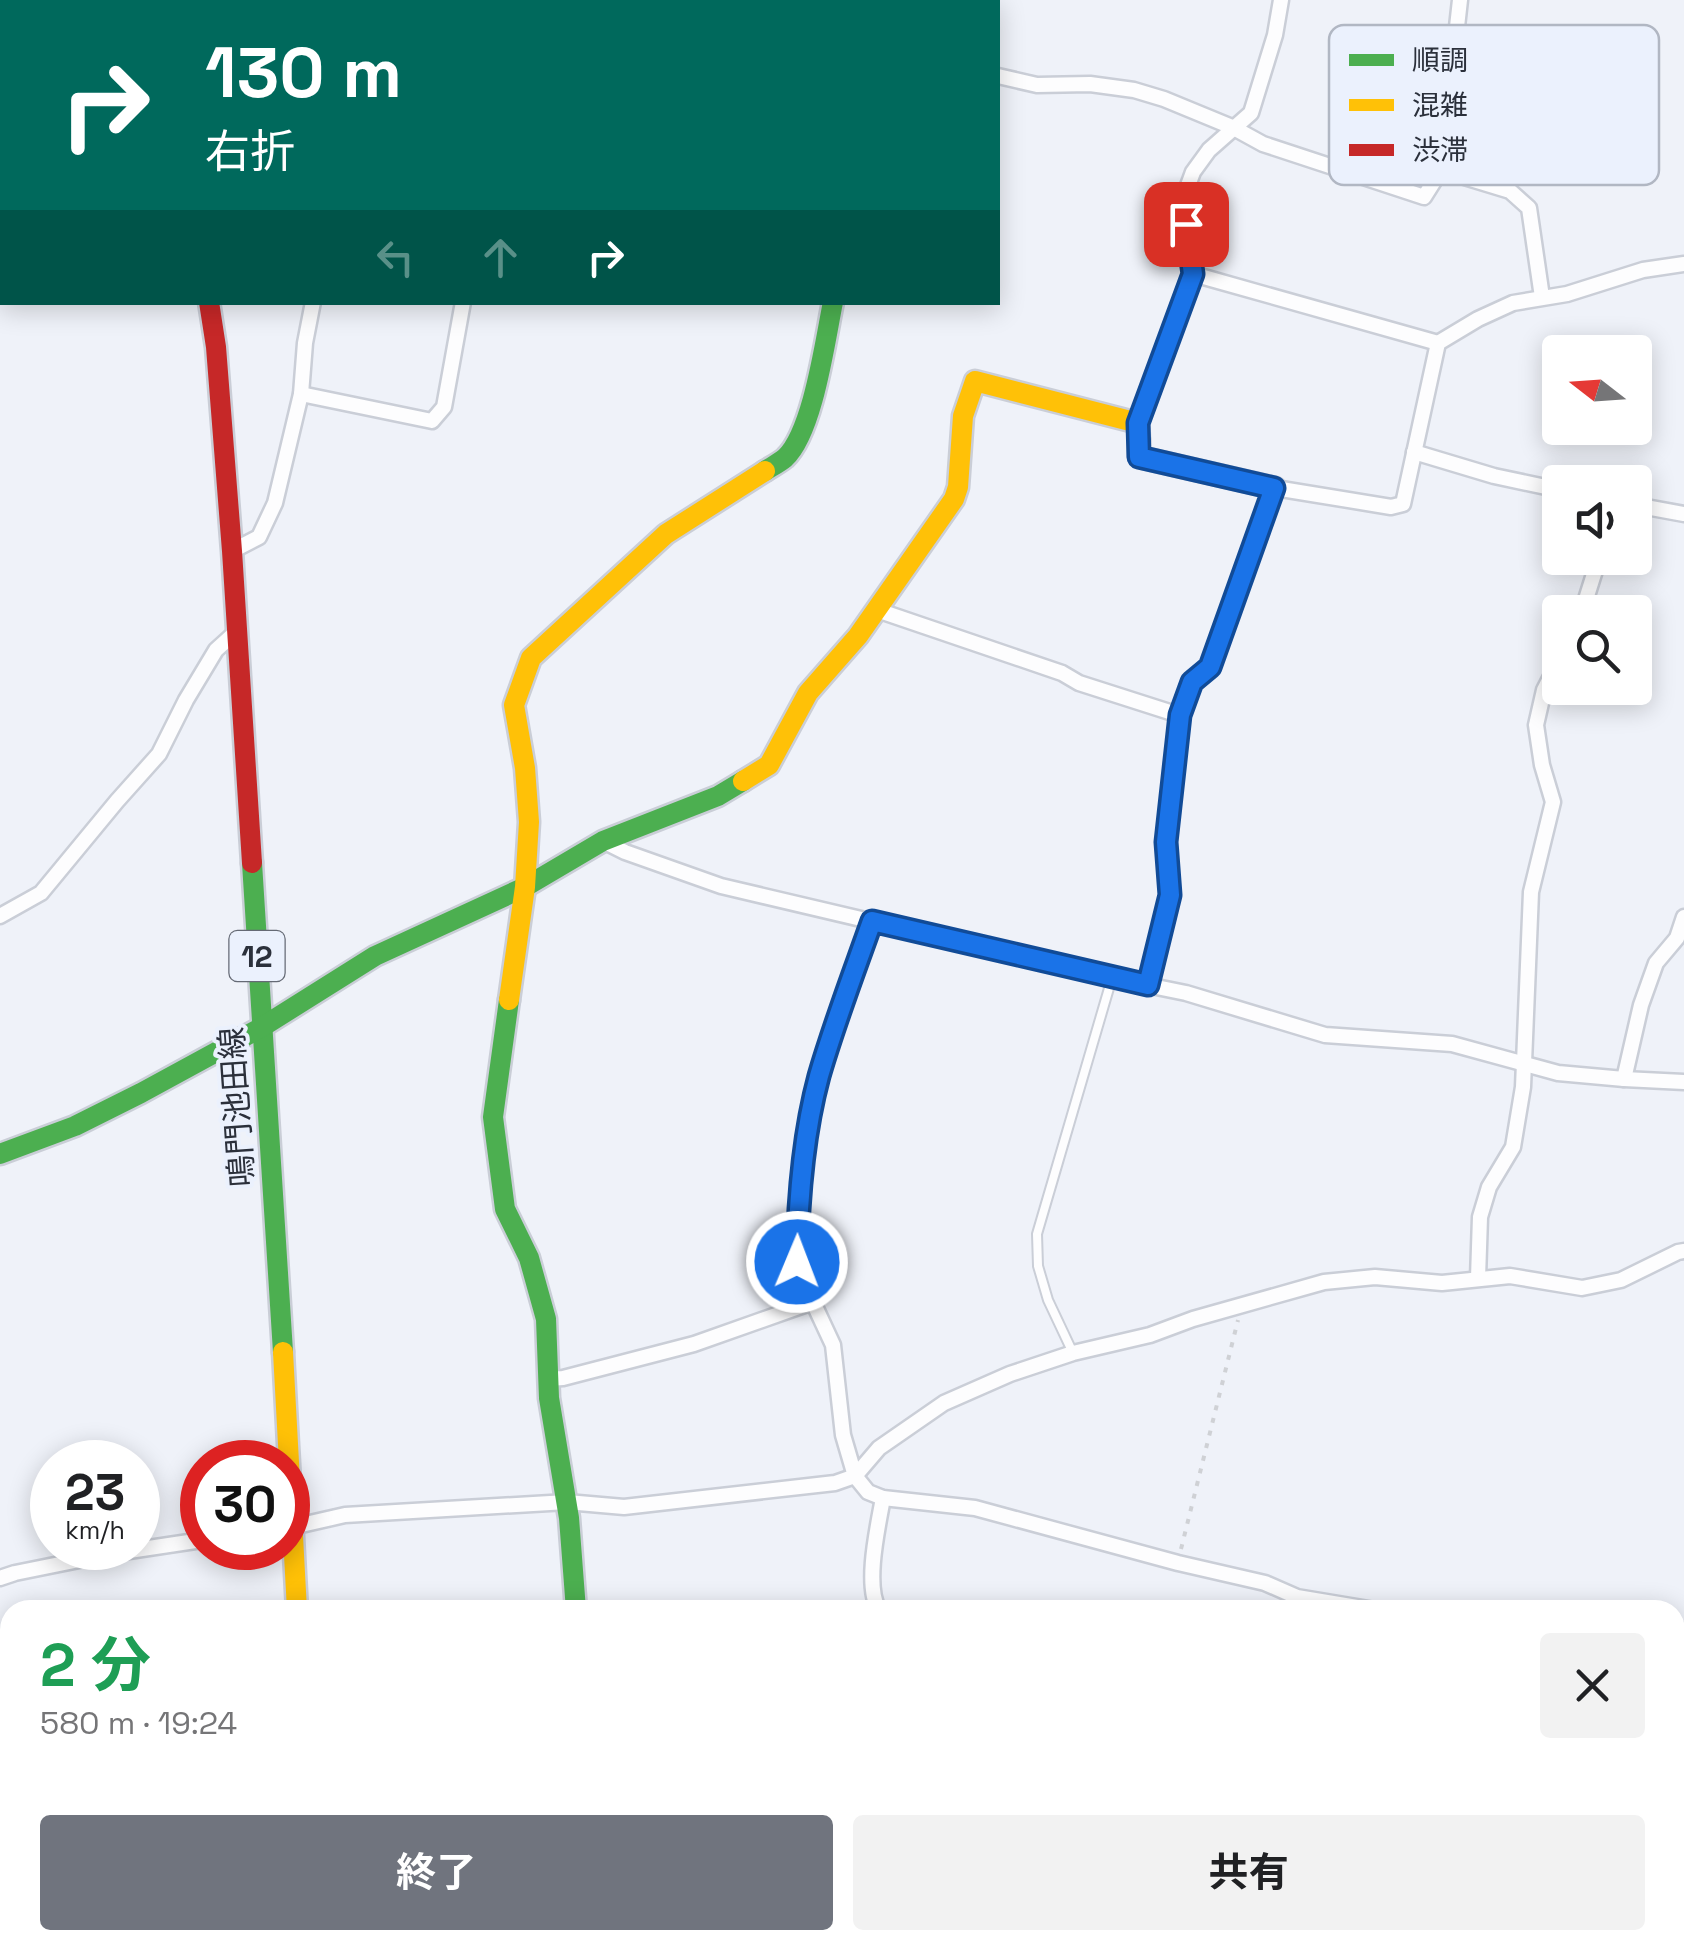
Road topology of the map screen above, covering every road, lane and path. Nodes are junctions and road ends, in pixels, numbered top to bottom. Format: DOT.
graph roads {
  1 [pos="1280,0"];
  2 [pos="1460,0"];
  3 [pos="1457,25"];
  4 [pos="1000,76"];
  5 [pos="1232,127"];
  6 [pos="1329,166"];
  7 [pos="1388,185"];
  8 [pos="1432,185"];
  9 [pos="1490,185"];
  10 [pos="1684,264"];
  11 [pos="1193,274"];
  12 [pos="1542,297"];
  13 [pos="209,305"];
  14 [pos="312,305"];
  15 [pos="461,305"];
  16 [pos="832,305"];
  17 [pos="1438,343"];
  18 [pos="301,394"];
  19 [pos="1138,423"];
  20 [pos="1414,452"];
  21 [pos="1542,486"];
  22 [pos="1274,488"];
  23 [pos="1652,508"];
  24 [pos="1684,514"];
  25 [pos="232,550"];
  26 [pos="877,610"];
  27 [pos="237,632"];
  28 [pos="1542,699"];
  29 [pos="1180,715"];
  30 [pos="602,841"];
  31 [pos="525,887"];
  32 [pos="0,916"];
  33 [pos="1684,917"];
  34 [pos="872,921"];
  35 [pos="1680,940"];
  36 [pos="1112,978"];
  37 [pos="1148,985"];
  38 [pos="262,1026"];
  39 [pos="1524,1065"];
  40 [pos="1624,1080"];
  41 [pos="1684,1082"];
  42 [pos="0,1154"];
  43 [pos="1684,1252"];
  44 [pos="1478,1278"];
  45 [pos="812,1302"];
  46 [pos="1237,1306"];
  47 [pos="1074,1353"];
  48 [pos="548,1379"];
  49 [pos="286,1440"];
  50 [pos="855,1476"];
  51 [pos="883,1498"];
  52 [pos="567,1502"];
  53 [pos="310,1523"];
  54 [pos="180,1543"];
  55 [pos="1178,1563"];
  56 [pos="294,1570"];
  57 [pos="0,1578"];
  58 [pos="296,1600"];
  59 [pos="575,1600"];
  60 [pos="873,1600"];
  61 [pos="1315,1600"];
  1 -- 5 [label="street"];
  2 -- 3 [label="street"];
  4 -- 5 [label="street"];
  5 -- 6 [label="street"];
  5 -- 11 [label="street"];
  7 -- 8 [label="street"];
  9 -- 12 [label="street"];
  10 -- 12 [label="street"];
  11 -- 17 [label="street"];
  11 -- 19 [label="street"];
  12 -- 17 [label="street"];
  13 -- 25 [label="street, 鳴門池田線 / 12"];
  14 -- 18 [label="street"];
  15 -- 18 [label="street"];
  16 -- 31 [label="street"];
  17 -- 20 [label="street"];
  18 -- 25 [label="street"];
  19 -- 22 [label="street"];
  19 -- 26 [label="street"];
  20 -- 21 [label="street"];
  20 -- 22 [label="street"];
  22 -- 29 [label="street"];
  23 -- 24 [label="street"];
  25 -- 27 [label="street, 鳴門池田線 / 12"];
  26 -- 29 [label="street"];
  26 -- 30 [label="street"];
  27 -- 32 [label="street"];
  27 -- 38 [label="street, 鳴門池田線 / 12"];
  28 -- 39 [label="street"];
  29 -- 37 [label="street"];
  30 -- 31 [label="street"];
  30 -- 34 [label="street"];
  31 -- 38 [label="street"];
  31 -- 48 [label="street"];
  33 -- 35 [label="street"];
  34 -- 36 [label="street"];
  34 -- 45 [label="street"];
  35 -- 40 [label="street"];
  36 -- 37 [label="street"];
  36 -- 47 [label="lane"];
  37 -- 39 [label="street"];
  38 -- 42 [label="street"];
  38 -- 49 [label="street, 鳴門池田線 / 12"];
  39 -- 40 [label="street"];
  39 -- 44 [label="street"];
  40 -- 41 [label="street"];
  43 -- 44 [label="street"];
  44 -- 46 [label="street"];
  45 -- 48 [label="street"];
  45 -- 50 [label="street"];
  46 -- 47 [label="street"];
  46 -- 55 [label="path"];
  47 -- 50 [label="street"];
  48 -- 52 [label="street"];
  50 -- 51 [label="street"];
  50 -- 52 [label="street"];
  51 -- 55 [label="street"];
  51 -- 60 [label="street"];
  52 -- 53 [label="street"];
  52 -- 59 [label="street"];
  54 -- 57 [label="street"];
  55 -- 61 [label="street"];
  56 -- 58 [label="street, 鳴門池田線 / 12"];
}
